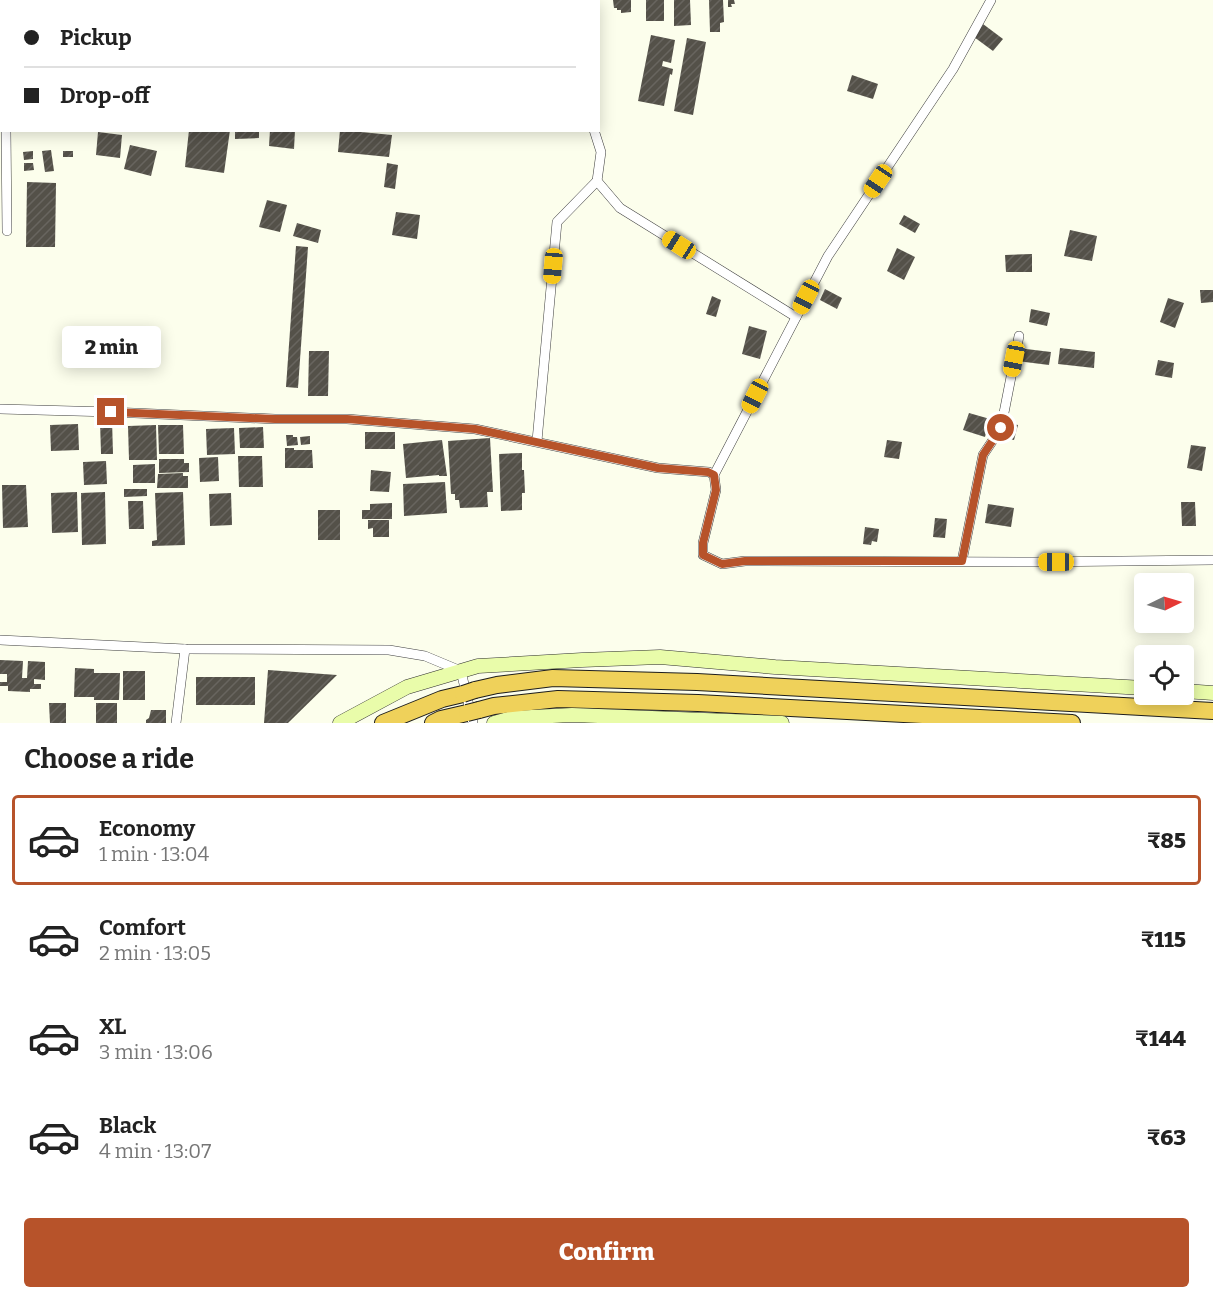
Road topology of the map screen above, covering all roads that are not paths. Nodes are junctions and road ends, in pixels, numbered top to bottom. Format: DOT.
graph roads {
  1 [pos="990,0"];
  2 [pos="6,132"];
  3 [pos="595,132"];
  4 [pos="597,181"];
  5 [pos="7,231"];
  6 [pos="796,317"];
  7 [pos="1018,336"];
  8 [pos="0,409"];
  9 [pos="537,441"];
  10 [pos="714,475"];
  11 [pos="1213,560"];
  12 [pos="962,561"];
  13 [pos="0,640"];
  14 [pos="185,649"];
  15 [pos="461,671"];
  16 [pos="1134,687"];
  17 [pos="1194,692"];
  18 [pos="1213,693"];
  19 [pos="1184,705"];
  20 [pos="1190,710"];
  21 [pos="1213,711"];
  22 [pos="473,715"];
  23 [pos="655,720"];
  24 [pos="177,723"];
  25 [pos="340,723"];
  26 [pos="383,723"];
  27 [pos="433,723"];
  28 [pos="494,723"];
  29 [pos="782,723"];
  30 [pos="1072,723"];
  1 -- 6 [label="street"];
  2 -- 5 [label="street"];
  3 -- 4 [label="street"];
  4 -- 6 [label="street"];
  4 -- 9 [label="street"];
  6 -- 10 [label="street"];
  7 -- 12 [label="street"];
  8 -- 9 [label="street"];
  9 -- 10 [label="street"];
  10 -- 12 [label="street"];
  11 -- 12 [label="street"];
  13 -- 14 [label="street"];
  14 -- 15 [label="street"];
  14 -- 24 [label="street"];
  15 -- 16 [label="street"];
  15 -- 22 [label="street"];
  15 -- 25 [label="street"];
  17 -- 18 [label="street"];
  19 -- 20 [label="street"];
  20 -- 21 [label="highway"];
  20 -- 26 [label="highway"];
  22 -- 27 [label="highway"];
  22 -- 30 [label="highway"];
  23 -- 28 [label="street"];
  23 -- 29 [label="street"];
}
